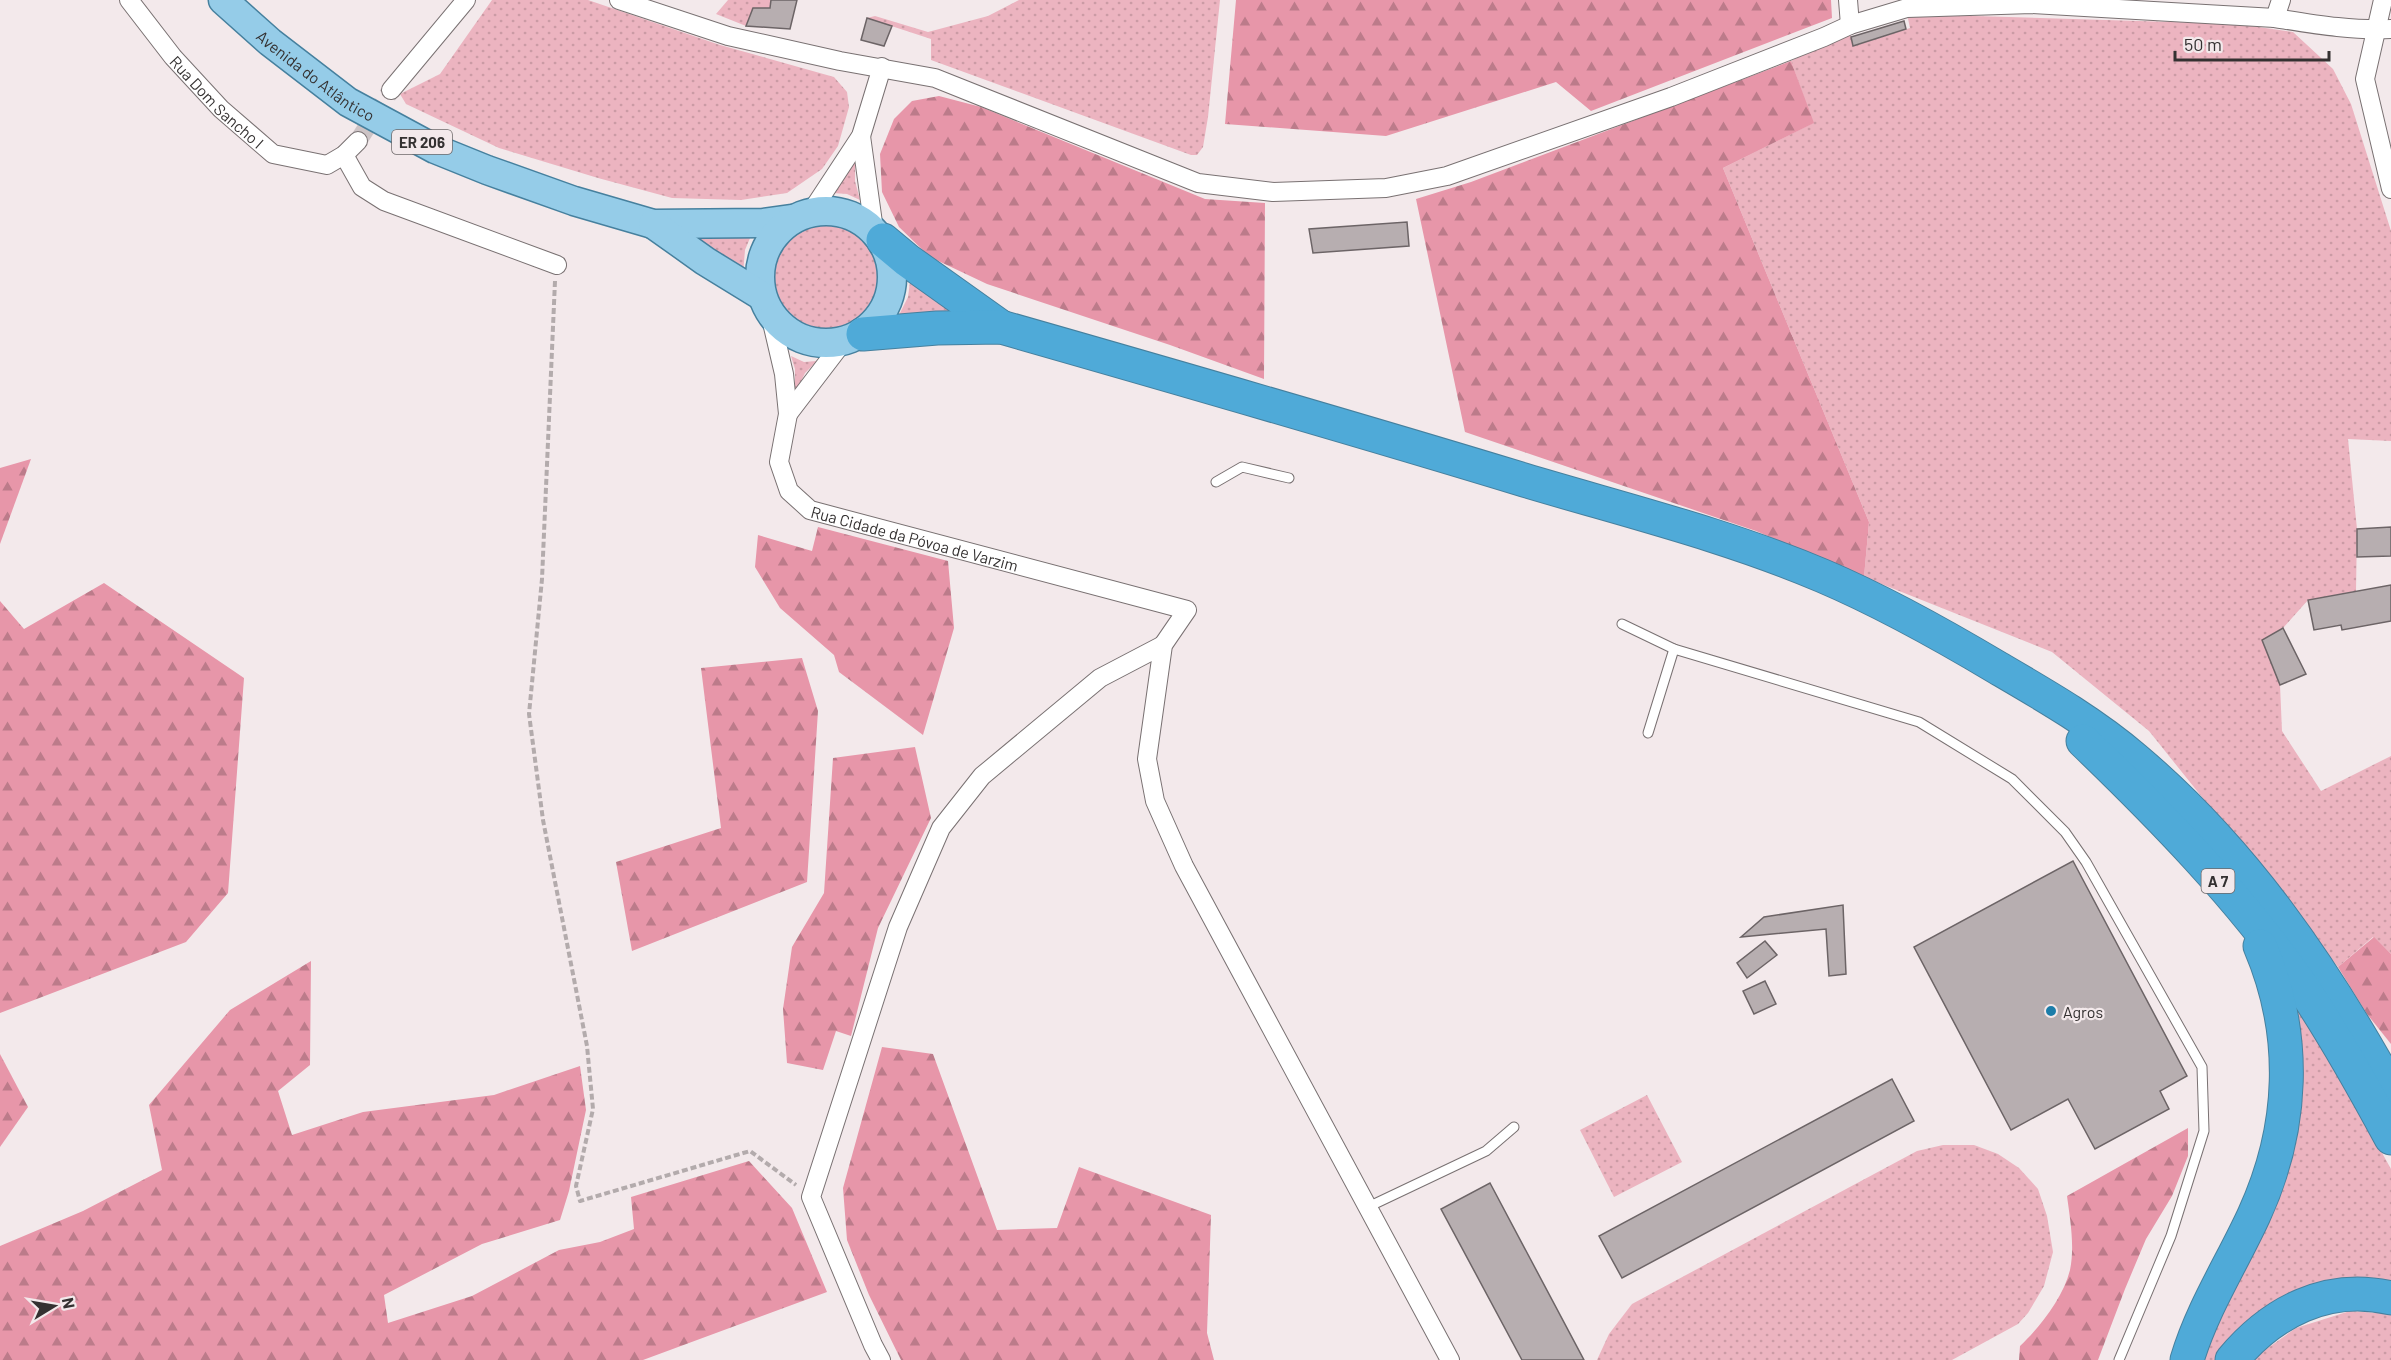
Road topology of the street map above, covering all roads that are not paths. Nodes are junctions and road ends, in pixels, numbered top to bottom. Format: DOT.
graph roads {
  1 [pos="129,0"];
  2 [pos="223,0"];
  3 [pos="466,0"];
  4 [pos="619,0"];
  5 [pos="1848,0"];
  6 [pos="2281,0"];
  7 [pos="2383,0"];
  8 [pos="2275,18"];
  9 [pos="1850,25"];
  10 [pos="2383,29"];
  11 [pos="882,68"];
  12 [pos="391,90"];
  13 [pos="861,136"];
  14 [pos="358,141"];
  15 [pos="344,155"];
  16 [pos="2391,189"];
  17 [pos="801,215"];
  18 [pos="653,224"];
  19 [pos="878,235"];
  20 [pos="557,265"];
  21 [pos="766,305"];
  22 [pos="1001,327"];
  23 [pos="853,338"];
  24 [pos="788,414"];
  25 [pos="1289,477"];
  26 [pos="1216,482"];
  27 [pos="1622,624"];
  28 [pos="1163,645"];
  29 [pos="1674,649"];
  30 [pos="1995,666"];
  31 [pos="1648,733"];
  32 [pos="2246,914"];
  33 [pos="2352,1022"];
  34 [pos="2391,1061"];
  35 [pos="2391,1090"];
  36 [pos="1514,1127"];
  37 [pos="2391,1138"];
  38 [pos="1368,1207"];
  39 [pos="2391,1298"];
  40 [pos="881,1360"];
  41 [pos="1450,1360"];
  42 [pos="2120,1360"];
  43 [pos="2187,1360"];
  44 [pos="2232,1360"];
  1 -- 15 [label="street, Rua Dom Sancho I"];
  2 -- 18 [label="main road, Avenida do Atlântico / ER 206"];
  3 -- 12 [label="street"];
  4 -- 11 [label="street"];
  5 -- 9 [label="street"];
  6 -- 8 [label="street"];
  7 -- 10 [label="street"];
  8 -- 9 [label="street"];
  8 -- 10 [label="street"];
  9 -- 11 [label="street"];
  10 -- 16 [label="street"];
  11 -- 13 [label="street"];
  13 -- 17 [label="street"];
  13 -- 19 [label="street"];
  14 -- 15 [label="street, Rua Dom Sancho I"];
  15 -- 20 [label="street"];
  17 -- 18 [label="main road"];
  17 -- 19 [label="main road"];
  17 -- 21 [label="main road"];
  18 -- 21 [label="main road"];
  19 -- 22 [label="highway"];
  19 -- 23 [label="main road"];
  21 -- 23 [label="main road"];
  21 -- 24 [label="street, Rua Cidade da Póvoa de Varzim"];
  22 -- 23 [label="highway"];
  22 -- 30 [label="highway"];
  23 -- 24 [label="street"];
  24 -- 28 [label="street, Rua Cidade da Póvoa de Varzim"];
  25 -- 26 [label="lane"];
  27 -- 29 [label="lane"];
  28 -- 38 [label="street"];
  28 -- 40 [label="street"];
  29 -- 31 [label="lane"];
  29 -- 42 [label="lane"];
  30 -- 32 [label="highway, A 7"];
  30 -- 33 [label="highway, A 7"];
  32 -- 37 [label="highway, A 7"];
  32 -- 43 [label="highway"];
  33 -- 34 [label="highway"];
  33 -- 35 [label="highway, A 7"];
  36 -- 38 [label="lane"];
  38 -- 41 [label="street"];
  39 -- 44 [label="highway"];
}
